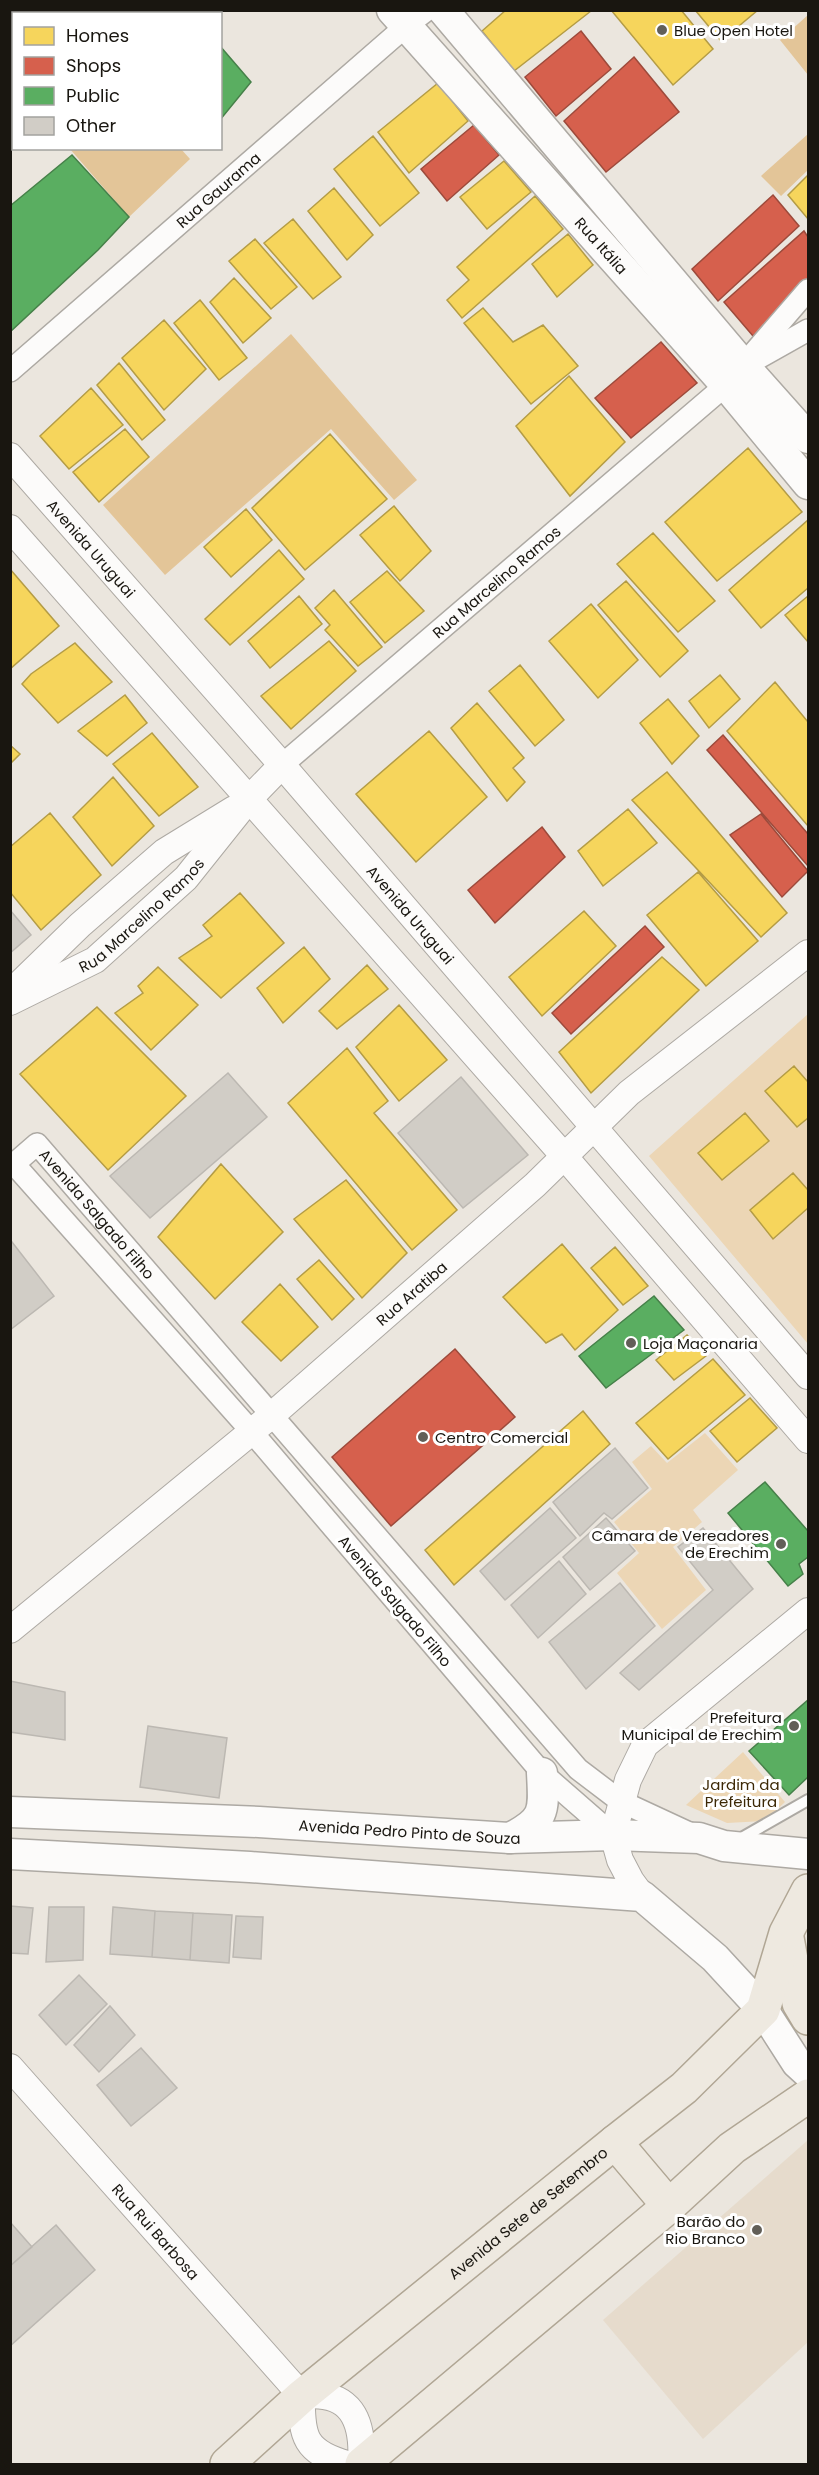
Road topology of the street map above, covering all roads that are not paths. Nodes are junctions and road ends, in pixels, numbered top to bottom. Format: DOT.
graph roads {
  1 [pos="443,10"];
  2 [pos="408,16"];
  3 [pos="808,290"];
  4 [pos="808,330"];
  5 [pos="10,371"];
  6 [pos="735,376"];
  7 [pos="808,438"];
  8 [pos="10,456"];
  9 [pos="808,484"];
  10 [pos="10,528"];
  11 [pos="282,765"];
  12 [pos="249,799"];
  13 [pos="164,852"];
  14 [pos="186,878"];
  15 [pos="808,953"];
  16 [pos="10,993"];
  17 [pos="10,1002"];
  18 [pos="594,1128"];
  19 [pos="564,1156"];
  20 [pos="808,1376"];
  21 [pos="272,1415"];
  22 [pos="252,1432"];
  23 [pos="808,1440"];
  24 [pos="808,1611"];
  25 [pos="10,1630"];
  26 [pos="542,1773"];
  27 [pos="808,1800"];
  28 [pos="620,1801"];
  29 [pos="10,1812"];
  30 [pos="258,1822"];
  31 [pos="612,1835"];
  32 [pos="510,1838"];
  33 [pos="712,1842"];
  34 [pos="10,1854"];
  35 [pos="808,1854"];
  36 [pos="250,1867"];
  37 [pos="808,1891"];
  38 [pos="642,1896"];
  39 [pos="786,1933"];
  40 [pos="763,2010"];
  41 [pos="808,2018"];
  42 [pos="10,2067"];
  43 [pos="808,2073"];
  44 [pos="808,2096"];
  45 [pos="615,2142"];
  46 [pos="669,2206"];
  47 [pos="302,2396"];
  48 [pos="226,2464"];
  49 [pos="347,2464"];
  50 [pos="361,2464"];
  1 -- 6 [label="main road, Rua Itália"];
  2 -- 5 [label="street, Rua Gaurama"];
  2 -- 6 [label="main road, Rua Itália"];
  3 -- 6 [label="street, Rua Marcelino Ramos"];
  4 -- 6 [label="street, Rua Marcelino Ramos"];
  6 -- 7 [label="main road, Rua Itália"];
  6 -- 9 [label="main road, Rua Itália"];
  6 -- 11 [label="street, Rua Marcelino Ramos"];
  8 -- 11 [label="street, Avenida Uruguai"];
  10 -- 12 [label="street"];
  11 -- 12 [label="street, Rua Marcelino Ramos"];
  11 -- 18 [label="street, Avenida Uruguai"];
  12 -- 13 [label="street, Rua Marcelino Ramos"];
  12 -- 14 [label="street, Rua Marcelino Ramos"];
  12 -- 19 [label="street"];
  13 -- 14 [label="street"];
  13 -- 16 [label="street, Rua Marcelino Ramos"];
  14 -- 17 [label="street, Rua Marcelino Ramos"];
  15 -- 18 [label="street, Rua Aratiba"];
  18 -- 19 [label="street, Rua Aratiba"];
  18 -- 20 [label="street, Avenida Uruguai"];
  19 -- 21 [label="street, Rua Aratiba"];
  19 -- 23 [label="street"];
  21 -- 22 [label="street, Rua Aratiba"];
  21 -- 22 [label="street, Avenida Salgado Filho"];
  21 -- 28 [label="street, Avenida Salgado Filho"];
  22 -- 25 [label="street, Rua Aratiba"];
  22 -- 26 [label="street, Avenida Salgado Filho"];
  24 -- 28 [label="street"];
  26 -- 31 [label="street, Avenida Salgado Filho"];
  26 -- 32 [label="main road"];
  27 -- 33 [label="lane"];
  28 -- 31 [label="street"];
  28 -- 33 [label="street, Avenida Salgado Filho"];
  29 -- 30 [label="main road, Avenida Pedro Pinto de Souza"];
  30 -- 32 [label="main road, Avenida Pedro Pinto de Souza"];
  30 -- 36 [label="main road"];
  31 -- 32 [label="main road, Avenida Pedro Pinto de Souza"];
  31 -- 33 [label="main road, Avenida Pedro Pinto de Souza"];
  31 -- 38 [label="street, Avenida Salgado Filho"];
  33 -- 35 [label="main road, Avenida Pedro Pinto de Souza"];
  34 -- 36 [label="main road"];
  36 -- 38 [label="main road"];
  37 -- 39 [label="main road, Avenida Sete de Setembro"];
  38 -- 40 [label="main road"];
  39 -- 40 [label="main road, Avenida Sete de Setembro"];
  39 -- 41 [label="main road"];
  40 -- 43 [label="main road"];
  40 -- 45 [label="main road, Avenida Sete de Setembro"];
  42 -- 47 [label="street, Rua Rui Barbosa"];
  44 -- 46 [label="main road"];
  45 -- 46 [label="main road"];
  45 -- 47 [label="main road, Avenida Sete de Setembro"];
  46 -- 50 [label="main road"];
  47 -- 48 [label="main road, Avenida Sete de Setembro"];
  47 -- 49 [label="street"];
  47 -- 50 [label="street"];
}
